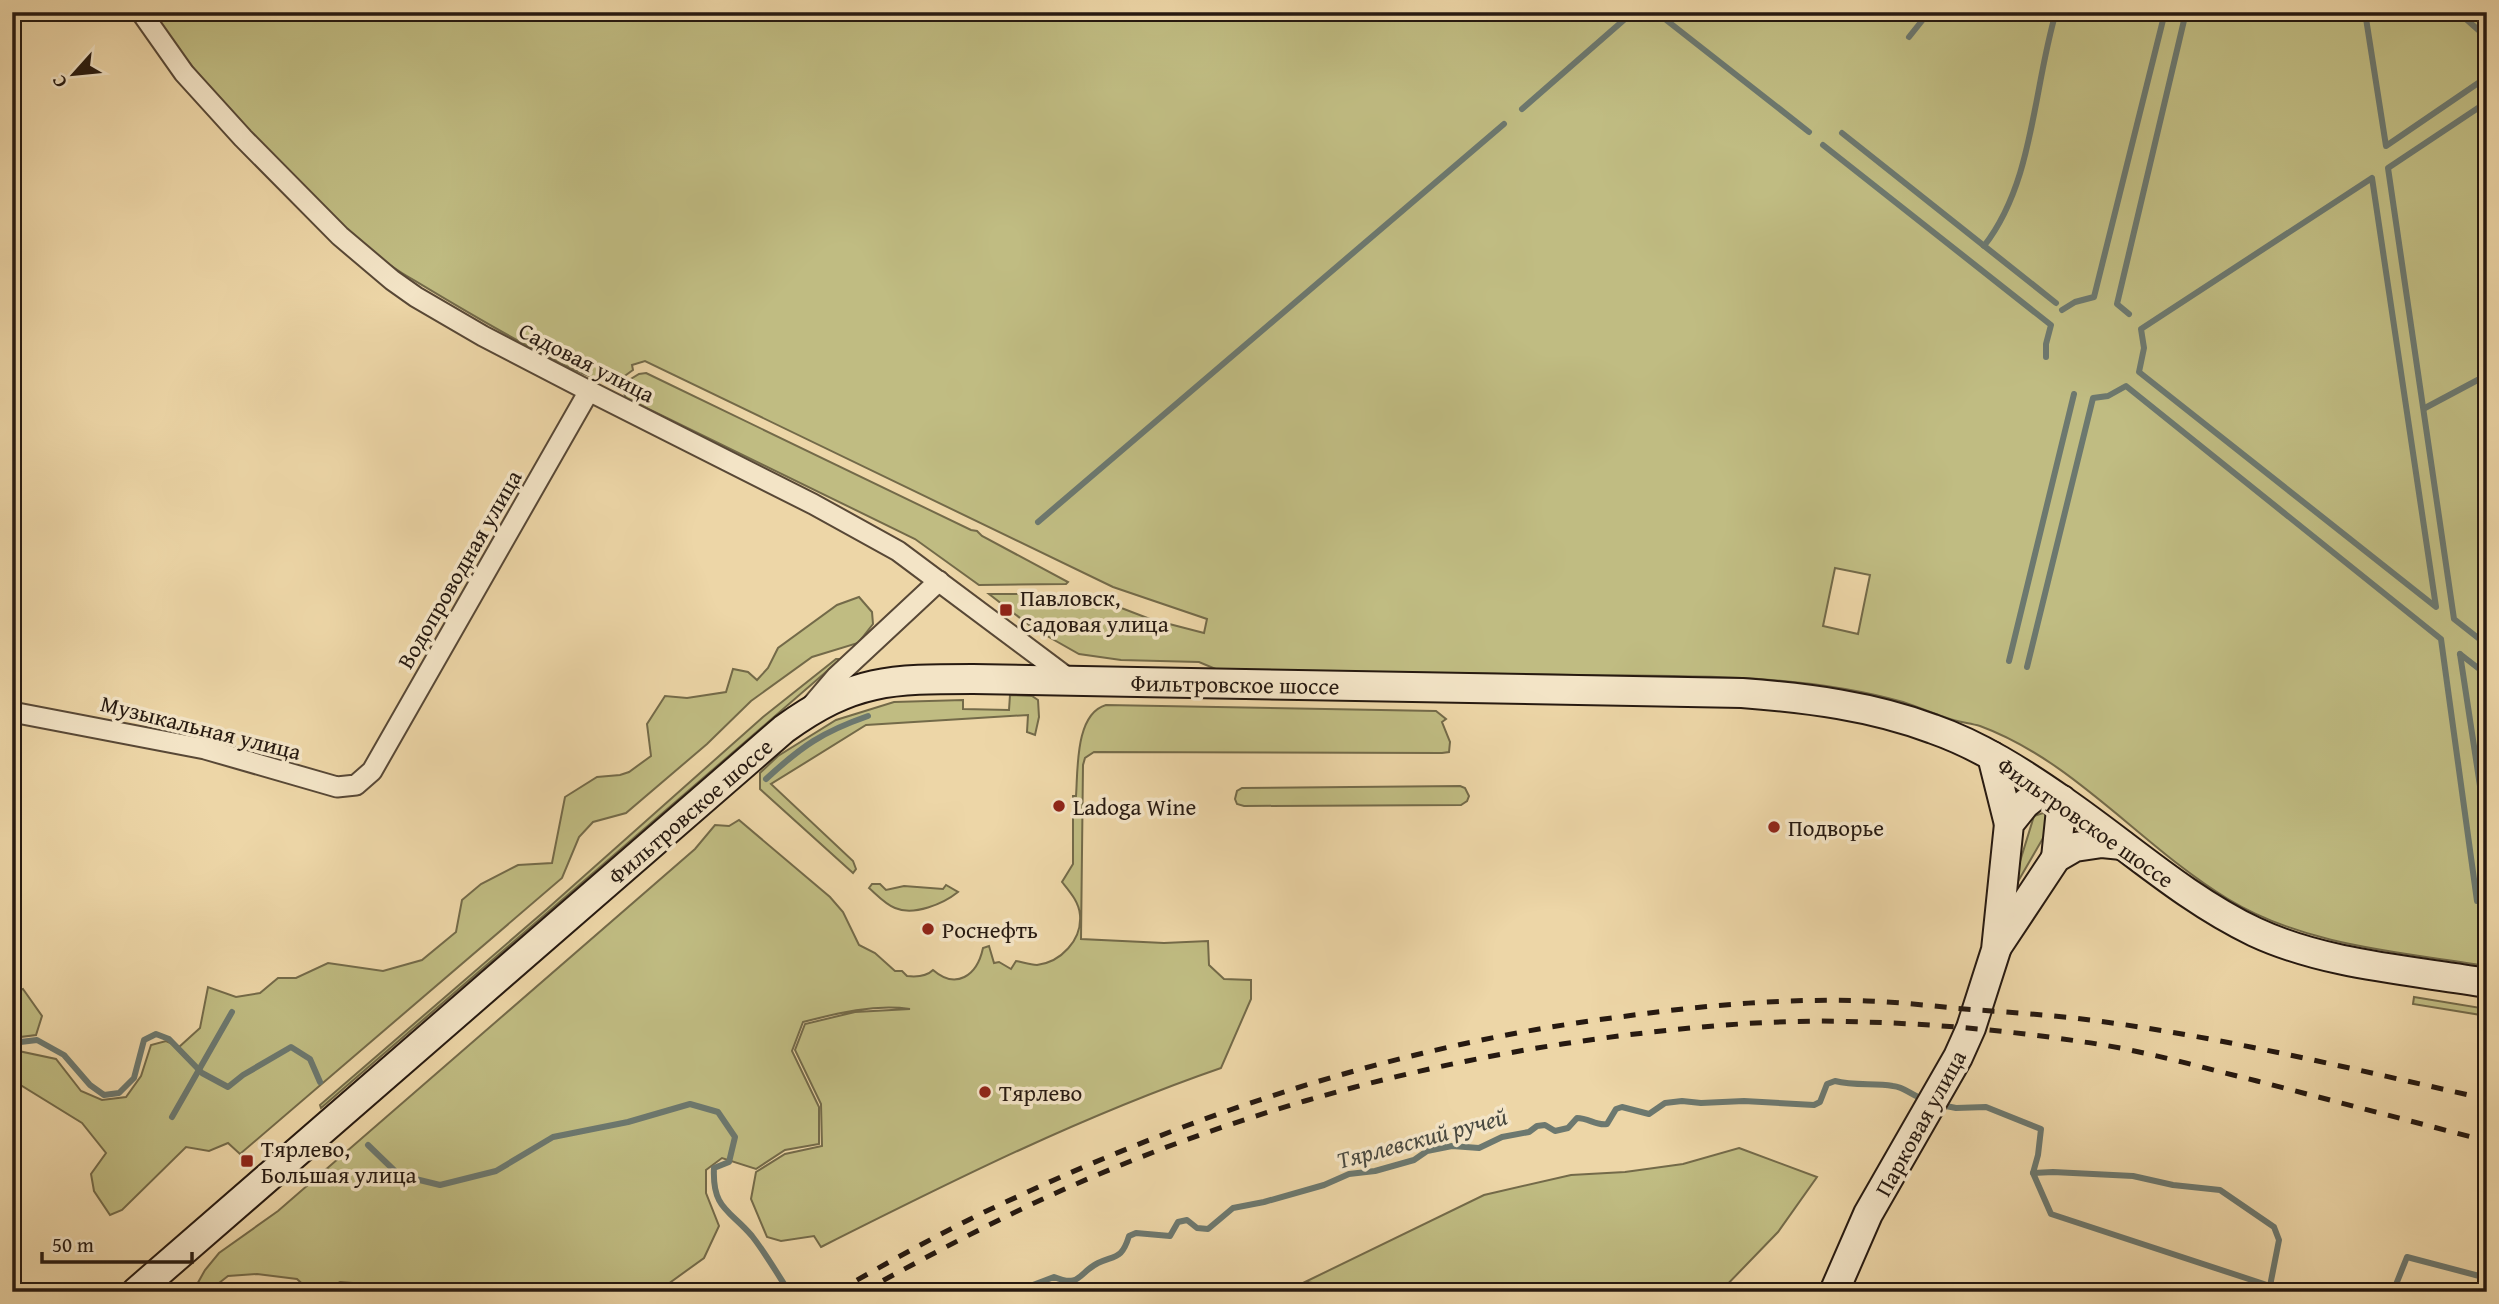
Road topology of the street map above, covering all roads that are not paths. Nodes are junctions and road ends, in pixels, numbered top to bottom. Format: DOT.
graph roads {
  1 [pos="141,12"];
  2 [pos="589,391"];
  3 [pos="939,581"];
  4 [pos="1072,681"];
  5 [pos="12,712"];
  6 [pos="802,716"];
  7 [pos="1992,756"];
  8 [pos="372,771"];
  9 [pos="2053,794"];
  10 [pos="2008,824"];
  11 [pos="2122,845"];
  12 [pos="2056,858"];
  13 [pos="1996,950"];
  14 [pos="2487,983"];
  15 [pos="136,1292"];
  16 [pos="1834,1292"];
  1 -- 2 [label="street, Садовая улица"];
  2 -- 3 [label="street, Садовая улица"];
  2 -- 8 [label="street, Водопроводная улица"];
  3 -- 4 [label="street, Садовая улица"];
  3 -- 6 [label="street"];
  4 -- 6 [label="main road, Фильтровское шоссе"];
  4 -- 7 [label="main road, Фильтровское шоссе"];
  5 -- 8 [label="street, Музыкальная улица"];
  6 -- 15 [label="main road, Фильтровское шоссе"];
  7 -- 9 [label="main road, Фильтровское шоссе"];
  7 -- 10 [label="main road, Парковая улица"];
  9 -- 10 [label="main road"];
  9 -- 11 [label="main road, Фильтровское шоссе"];
  9 -- 12 [label="main road"];
  10 -- 13 [label="main road, Парковая улица"];
  11 -- 12 [label="main road"];
  11 -- 14 [label="main road, Фильтровское шоссе"];
  12 -- 13 [label="main road, Парковая улица"];
  13 -- 16 [label="main road, Парковая улица"];
}
